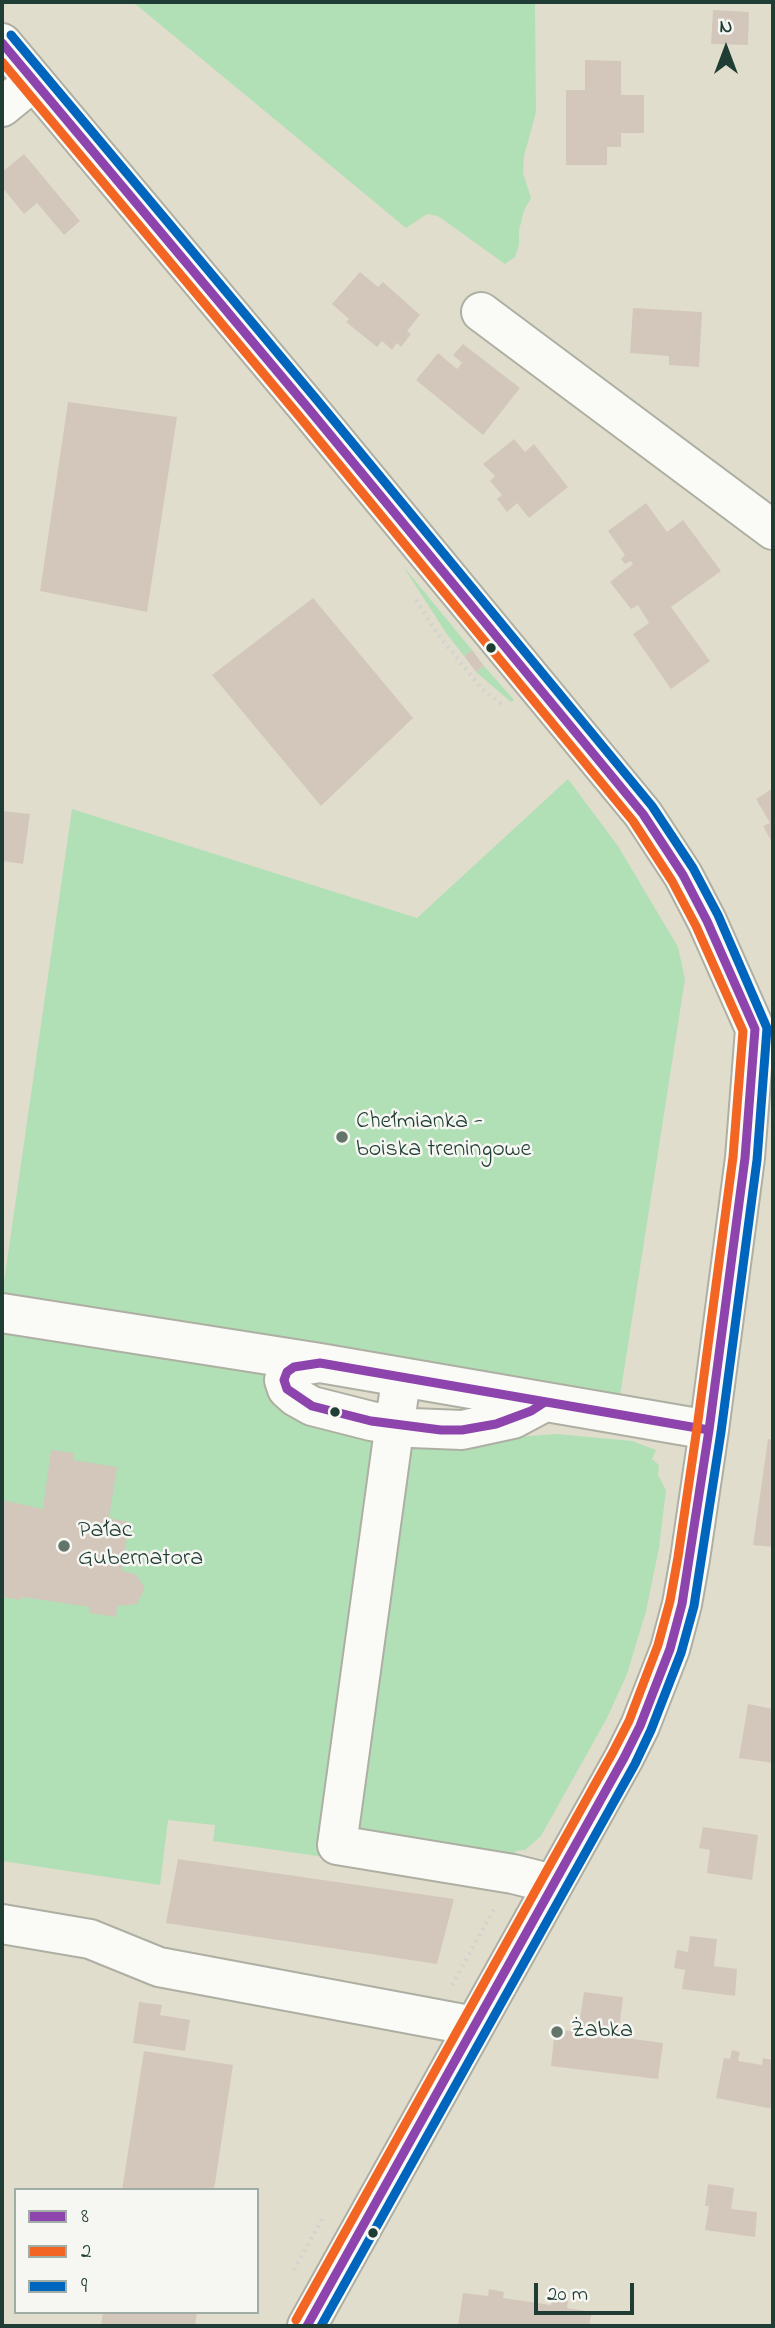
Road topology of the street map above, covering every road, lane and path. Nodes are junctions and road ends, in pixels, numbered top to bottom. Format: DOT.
graph roads {
  1 [pos="2,43"];
  2 [pos="34,81"];
  3 [pos="2,107"];
  4 [pos="481,312"];
  5 [pos="773,530"];
  6 [pos="415,598"];
  7 [pos="515,715"];
  8 [pos="764,1031"];
  9 [pos="2,1312"];
  10 [pos="320,1363"];
  11 [pos="401,1378"];
  12 [pos="545,1402"];
  13 [pos="394,1425"];
  14 [pos="709,1430"];
  15 [pos="513,1874"];
  16 [pos="553,1884"];
  17 [pos="2,1924"];
  18 [pos="434,2019"];
  19 [pos="474,2026"];
  20 [pos="326,2212"];
  21 [pos="290,2279"];
  22 [pos="307,2326"];
  1 -- 2 [label="street"];
  2 -- 3 [label="street"];
  2 -- 8 [label="street"];
  4 -- 5 [label="street"];
  6 -- 7 [label="path"];
  8 -- 14 [label="street"];
  9 -- 10 [label="street"];
  10 -- 11 [label="street"];
  10 -- 13 [label="street"];
  11 -- 12 [label="street"];
  11 -- 13 [label="street"];
  12 -- 13 [label="street"];
  12 -- 14 [label="street"];
  13 -- 15 [label="street"];
  14 -- 16 [label="street"];
  15 -- 16 [label="street"];
  15 -- 18 [label="path"];
  16 -- 19 [label="street"];
  17 -- 18 [label="street"];
  18 -- 19 [label="street"];
  19 -- 22 [label="street"];
  20 -- 21 [label="path"];
}
